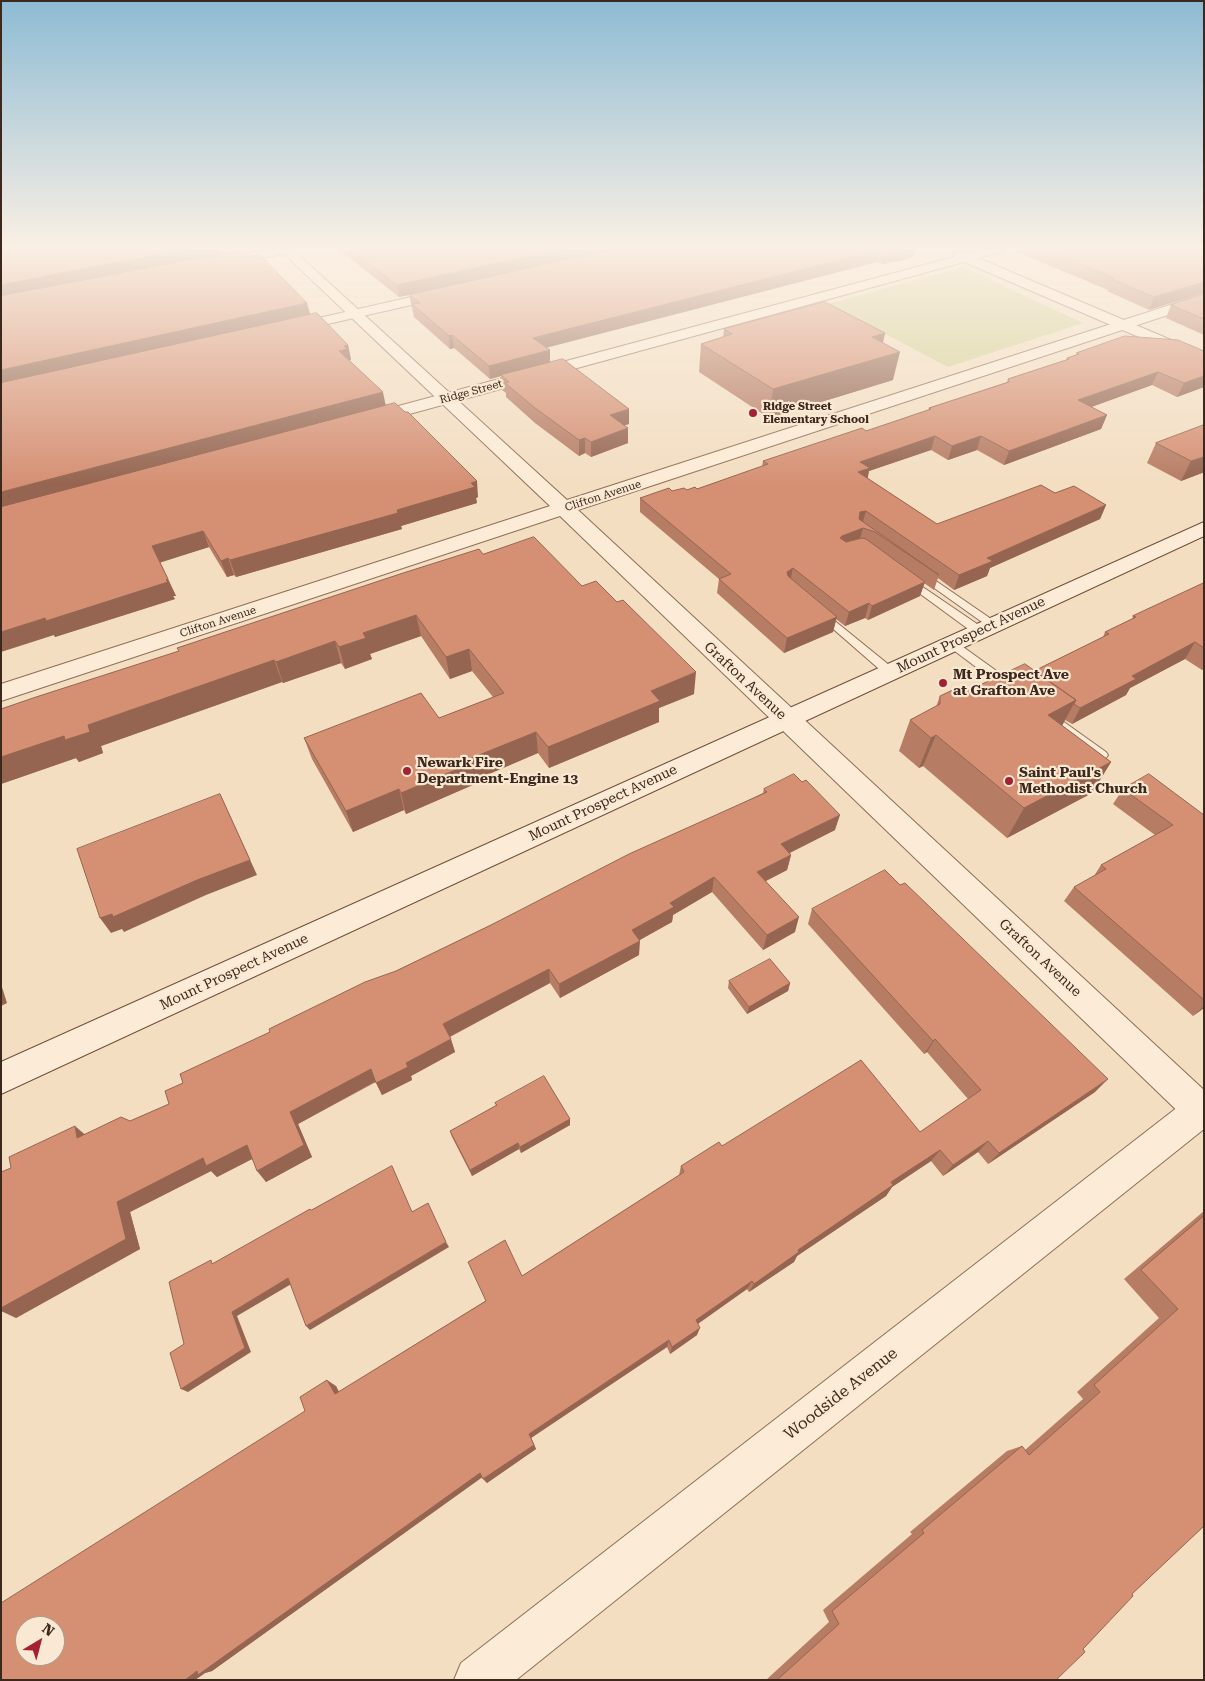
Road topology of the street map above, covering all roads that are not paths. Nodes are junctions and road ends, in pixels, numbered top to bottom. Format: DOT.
graph roads {
  1 [pos="294,327"];
  2 [pos="370,327"];
  3 [pos="709,327"];
  4 [pos="1115,327"];
  5 [pos="1128,327"];
  6 [pos="278,331"];
  7 [pos="1204,360"];
  8 [pos="448,399"];
  9 [pos="356,423"];
  10 [pos="564,509"];
  11 [pos="1204,528"];
  12 [pos="908,564"];
  13 [pos="897,572"];
  14 [pos="812,605"];
  15 [pos="986,628"];
  16 [pos="952,643"];
  17 [pos="890,672"];
  18 [pos="1,692"];
  19 [pos="1023,696"];
  20 [pos="1039,708"];
  21 [pos="786,720"];
  22 [pos="1102,755"];
  23 [pos="1,1078"];
  24 [pos="1203,1110"];
  25 [pos="478,1680"];
  1 -- 6 [label="street"];
  2 -- 8 [label="street, Grafton Avenue"];
  3 -- 8 [label="street, Ridge Street"];
  4 -- 10 [label="street, Clifton Avenue"];
  5 -- 7 [label="street"];
  8 -- 9 [label="street, Ridge Street"];
  8 -- 10 [label="street, Grafton Avenue"];
  10 -- 18 [label="street, Clifton Avenue"];
  10 -- 21 [label="street, Grafton Avenue"];
  11 -- 15 [label="street, Mount Prospect Avenue"];
  12 -- 15 [label="lane"];
  13 -- 15 [label="lane"];
  14 -- 17 [label="lane"];
  15 -- 16 [label="street, Mount Prospect Avenue"];
  16 -- 17 [label="street, Mount Prospect Avenue"];
  16 -- 19 [label="lane"];
  17 -- 21 [label="street, Mount Prospect Avenue"];
  20 -- 22 [label="lane"];
  21 -- 23 [label="street, Mount Prospect Avenue"];
  21 -- 24 [label="street, Grafton Avenue"];
  24 -- 25 [label="street, Woodside Avenue"];
}
